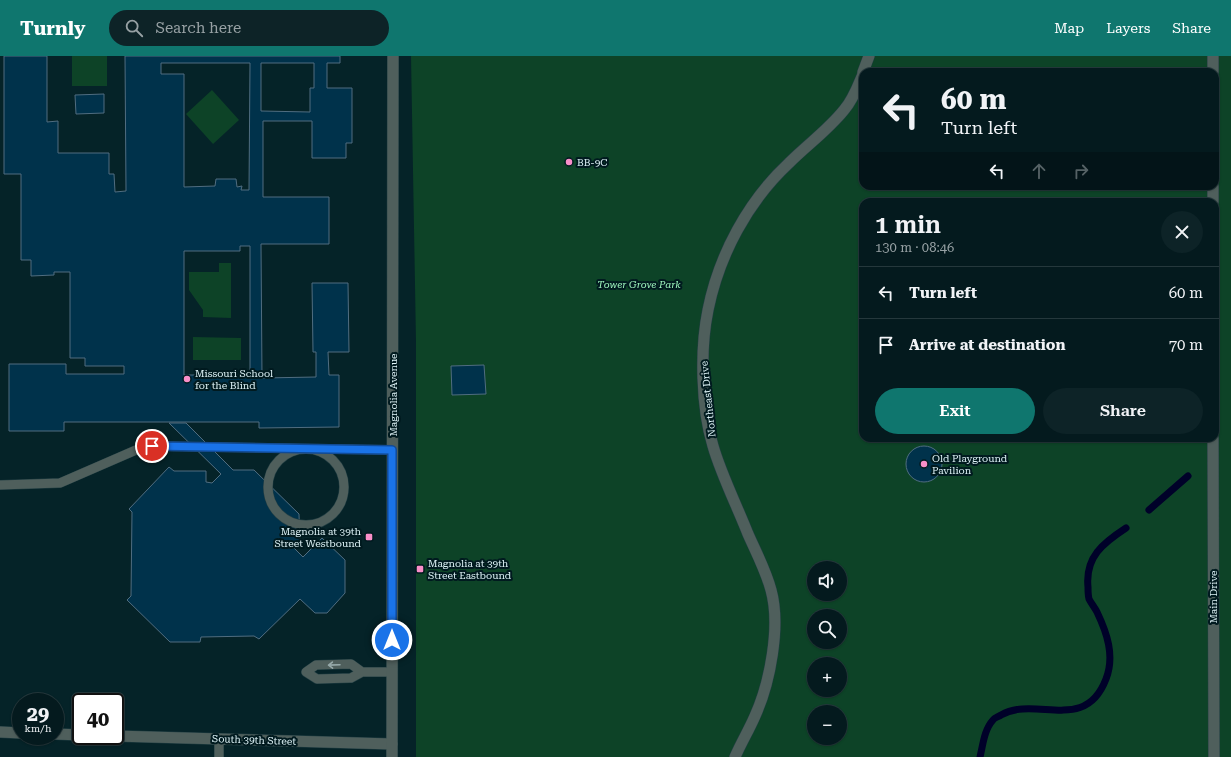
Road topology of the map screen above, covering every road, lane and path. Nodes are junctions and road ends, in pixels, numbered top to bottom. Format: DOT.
graph roads {
  1 [pos="393,56"];
  2 [pos="869,56"];
  3 [pos="1212,56"];
  4 [pos="865,68"];
  5 [pos="1213,68"];
  6 [pos="859,84"];
  7 [pos="1213,442"];
  8 [pos="309,449"];
  9 [pos="392,450"];
  10 [pos="0,484"];
  11 [pos="362,672"];
  12 [pos="392,672"];
  13 [pos="0,732"];
  14 [pos="12,733"];
  15 [pos="124,736"];
  16 [pos="219,739"];
  17 [pos="392,744"];
  18 [pos="219,757"];
  19 [pos="392,757"];
  20 [pos="735,757"];
  21 [pos="1214,757"];
  1 -- 9 [label="street, Magnolia Avenue"];
  2 -- 4 [label="street, Northeast Drive"];
  3 -- 5 [label="street"];
  6 -- 20 [label="street, Northeast Drive"];
  7 -- 21 [label="street, Main Drive"];
  8 -- 8 [label="lane"];
  8 -- 9 [label="lane"];
  8 -- 10 [label="lane"];
  9 -- 12 [label="street, Magnolia Avenue"];
  11 -- 11 [label="lane, one-way"];
  11 -- 12 [label="lane"];
  12 -- 17 [label="street, Magnolia Avenue"];
  13 -- 14 [label="street"];
  15 -- 16 [label="street, South 39th Street"];
  16 -- 17 [label="street, South 39th Street"];
  16 -- 18 [label="lane"];
  17 -- 19 [label="street, Magnolia Avenue"];
}
